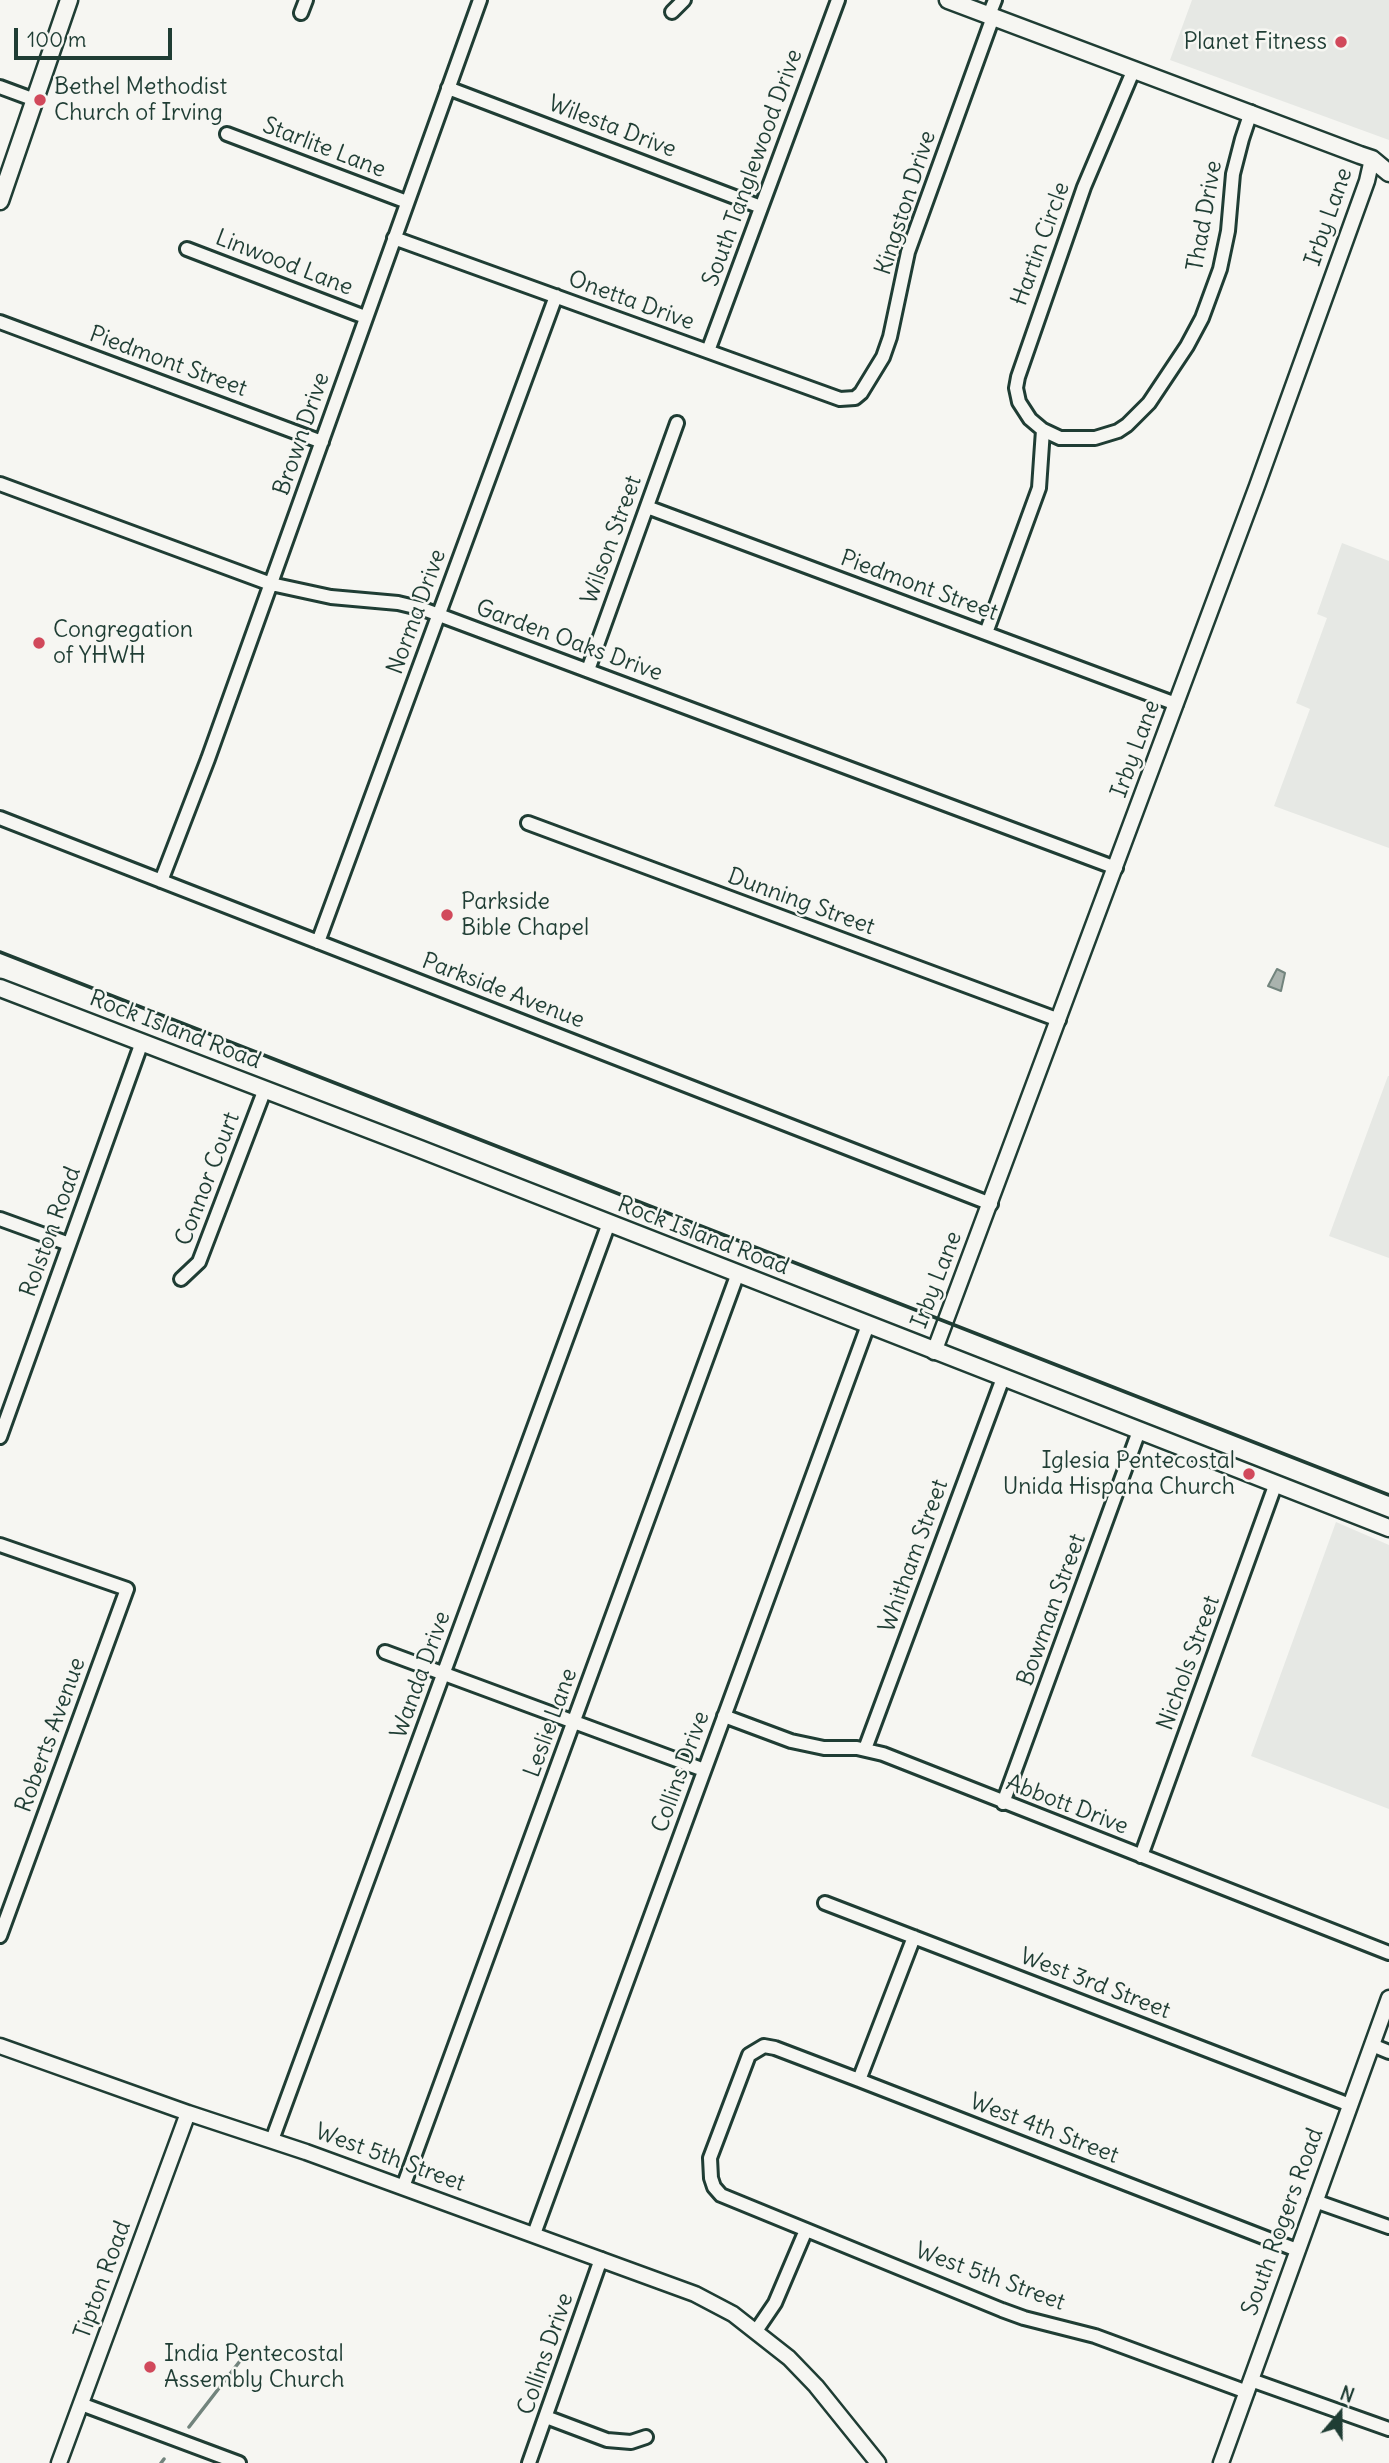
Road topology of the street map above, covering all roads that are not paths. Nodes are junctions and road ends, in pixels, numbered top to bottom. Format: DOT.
graph roads {
  1 [pos="69,0"];
  2 [pos="306,0"];
  3 [pos="480,0"];
  4 [pos="684,0"];
  5 [pos="838,0"];
  6 [pos="948,0"];
  7 [pos="992,11"];
  8 [pos="672,12"];
  9 [pos="301,13"];
  10 [pos="1133,69"];
  11 [pos="0,87"];
  12 [pos="448,88"];
  13 [pos="35,100"];
  14 [pos="1251,113"];
  15 [pos="227,134"];
  16 [pos="1372,159"];
  17 [pos="1389,161"];
  18 [pos="1389,173"];
  19 [pos="0,201"];
  20 [pos="407,202"];
  21 [pos="761,207"];
  22 [pos="394,238"];
  23 [pos="187,249"];
  24 [pos="556,296"];
  25 [pos="365,317"];
  26 [pos="0,322"];
  27 [pos="708,351"];
  28 [pos="855,398"];
  29 [pos="677,423"];
  30 [pos="1043,430"];
  31 [pos="322,442"];
  32 [pos="0,484"];
  33 [pos="646,507"];
  34 [pos="271,584"];
  35 [pos="438,615"];
  36 [pos="986,633"];
  37 [pos="587,670"];
  38 [pos="1176,704"];
  39 [pos="0,818"];
  40 [pos="528,823"];
  41 [pos="1116,868"];
  42 [pos="161,881"];
  43 [pos="318,942"];
  44 [pos="0,988"];
  45 [pos="1059,1020"];
  46 [pos="142,1042"];
  47 [pos="265,1089"];
  48 [pos="991,1204"];
  49 [pos="0,1219"];
  50 [pos="609,1223"];
  51 [pos="69,1244"];
  52 [pos="738,1273"];
  53 [pos="181,1279"];
  54 [pos="868,1325"];
  55 [pos="934,1352"];
  56 [pos="1003,1378"];
  57 [pos="1139,1430"];
  58 [pos="0,1436"];
  59 [pos="1276,1483"];
  60 [pos="1389,1528"];
  61 [pos="0,1545"];
  62 [pos="385,1652"];
  63 [pos="444,1674"];
  64 [pos="724,1716"];
  65 [pos="574,1722"];
  66 [pos="865,1749"];
  67 [pos="704,1770"];
  68 [pos="1003,1803"];
  69 [pos="1141,1856"];
  70 [pos="825,1903"];
  71 [pos="0,1936"];
  72 [pos="914,1937"];
  73 [pos="1389,1953"];
  74 [pos="1389,1998"];
  75 [pos="1372,2045"];
  76 [pos="0,2046"];
  77 [pos="1389,2052"];
  78 [pos="859,2080"];
  79 [pos="1350,2105"];
  80 [pos="188,2113"];
  81 [pos="272,2140"];
  82 [pos="403,2187"];
  83 [pos="721,2195"];
  84 [pos="1315,2201"];
  85 [pos="1389,2227"];
  86 [pos="806,2230"];
  87 [pos="534,2234"];
  88 [pos="1297,2249"];
  89 [pos="601,2259"];
  90 [pos="756,2331"];
  91 [pos="1249,2386"];
  92 [pos="81,2404"];
  93 [pos="546,2417"];
  94 [pos="1389,2429"];
  95 [pos="646,2437"];
  96 [pos="59,2463"];
  97 [pos="239,2463"];
  98 [pos="529,2463"];
  99 [pos="878,2463"];
  100 [pos="1221,2463"];
  1 -- 13 [label="main road"];
  2 -- 9 [label="street"];
  3 -- 12 [label="street, Brown Drive"];
  4 -- 8 [label="street"];
  5 -- 21 [label="street, South Tanglewood Drive"];
  6 -- 7 [label="main road"];
  7 -- 10 [label="main road"];
  7 -- 28 [label="street, Kingston Drive"];
  10 -- 14 [label="main road"];
  10 -- 30 [label="street, Hartin Circle"];
  11 -- 13 [label="street"];
  12 -- 20 [label="street, Brown Drive"];
  12 -- 21 [label="street, Wilesta Drive"];
  13 -- 19 [label="main road"];
  14 -- 16 [label="main road"];
  14 -- 30 [label="street, Thad Drive"];
  15 -- 20 [label="street, Starlite Lane"];
  16 -- 17 [label="main road"];
  16 -- 18 [label="main road"];
  16 -- 38 [label="street, Irby Lane"];
  20 -- 22 [label="street, Brown Drive"];
  21 -- 27 [label="street, South Tanglewood Drive"];
  22 -- 24 [label="street, Onetta Drive"];
  22 -- 25 [label="street, Brown Drive"];
  23 -- 25 [label="street, Linwood Lane"];
  24 -- 27 [label="street, Onetta Drive"];
  24 -- 35 [label="street, Norma Drive"];
  25 -- 31 [label="street, Brown Drive"];
  26 -- 31 [label="street, Piedmont Street"];
  27 -- 28 [label="street, Onetta Drive"];
  29 -- 33 [label="street, Wilson Street"];
  30 -- 36 [label="street"];
  31 -- 34 [label="street, Brown Drive"];
  32 -- 34 [label="street, Garden Oaks Drive"];
  33 -- 36 [label="street, Piedmont Street"];
  33 -- 37 [label="street, Wilson Street"];
  34 -- 35 [label="street, Garden Oaks Drive"];
  34 -- 42 [label="street, Brown Drive"];
  35 -- 37 [label="street, Garden Oaks Drive"];
  35 -- 43 [label="street, Norma Drive"];
  36 -- 38 [label="street, Piedmont Street"];
  37 -- 41 [label="street, Garden Oaks Drive"];
  38 -- 41 [label="street, Irby Lane"];
  39 -- 42 [label="street, Parkside Avenue"];
  40 -- 45 [label="street, Dunning Street"];
  41 -- 45 [label="street, Irby Lane"];
  42 -- 43 [label="street, Parkside Avenue"];
  43 -- 48 [label="street, Parkside Avenue"];
  44 -- 46 [label="main road, Rock Island Road"];
  45 -- 48 [label="street, Irby Lane"];
  46 -- 47 [label="main road, Rock Island Road"];
  46 -- 51 [label="street, Rolston Road"];
  47 -- 50 [label="main road, Rock Island Road"];
  47 -- 53 [label="street, Connor Court"];
  48 -- 55 [label="street, Irby Lane"];
  49 -- 51 [label="street"];
  50 -- 52 [label="main road, Rock Island Road"];
  50 -- 63 [label="street, Wanda Drive"];
  51 -- 58 [label="street, Rolston Road"];
  52 -- 54 [label="main road, Rock Island Road"];
  52 -- 65 [label="street, Leslie Lane"];
  54 -- 55 [label="main road, Rock Island Road"];
  54 -- 64 [label="street, Collins Drive"];
  55 -- 56 [label="main road, Rock Island Road"];
  56 -- 57 [label="main road, Rock Island Road"];
  56 -- 66 [label="street, Whitham Street"];
  57 -- 59 [label="main road, Rock Island Road"];
  57 -- 68 [label="street, Bowman Street"];
  59 -- 60 [label="main road, Rock Island Road"];
  59 -- 69 [label="street, Nichols Street"];
  61 -- 71 [label="street, Roberts Avenue"];
  62 -- 63 [label="street"];
  63 -- 65 [label="street"];
  63 -- 81 [label="street, Wanda Drive"];
  64 -- 66 [label="street, Abbott Drive"];
  64 -- 67 [label="street, Collins Drive"];
  65 -- 67 [label="street"];
  65 -- 82 [label="street, Leslie Lane"];
  66 -- 68 [label="street, Abbott Drive"];
  67 -- 87 [label="street, Collins Drive"];
  68 -- 69 [label="street, Abbott Drive"];
  69 -- 73 [label="street, Abbott Drive"];
  70 -- 72 [label="street, West 3rd Street"];
  72 -- 78 [label="street"];
  72 -- 79 [label="street, West 3rd Street"];
  74 -- 75 [label="street, South Rogers Road"];
  75 -- 77 [label="street"];
  75 -- 79 [label="street, South Rogers Road"];
  76 -- 80 [label="street, West 5th Street"];
  78 -- 83 [label="street, West 4th Street"];
  78 -- 88 [label="street, West 4th Street"];
  79 -- 84 [label="street, South Rogers Road"];
  80 -- 81 [label="street, West 5th Street"];
  80 -- 92 [label="street, Tipton Road"];
  81 -- 82 [label="street, West 5th Street"];
  82 -- 87 [label="street, West 5th Street"];
  83 -- 86 [label="street, West 5th Street"];
  84 -- 85 [label="street"];
  84 -- 88 [label="street, South Rogers Road"];
  86 -- 90 [label="street"];
  86 -- 91 [label="street, West 5th Street"];
  87 -- 89 [label="street, West 5th Street"];
  88 -- 91 [label="street, South Rogers Road"];
  89 -- 90 [label="street, West 5th Street"];
  89 -- 93 [label="street, Collins Drive"];
  90 -- 99 [label="street, West 5th Street"];
  91 -- 94 [label="street, West 5th Street"];
  91 -- 100 [label="street, South Rogers Road"];
  92 -- 96 [label="street, Tipton Road"];
  92 -- 97 [label="street"];
  93 -- 95 [label="street"];
  93 -- 98 [label="street, Collins Drive"];
}
